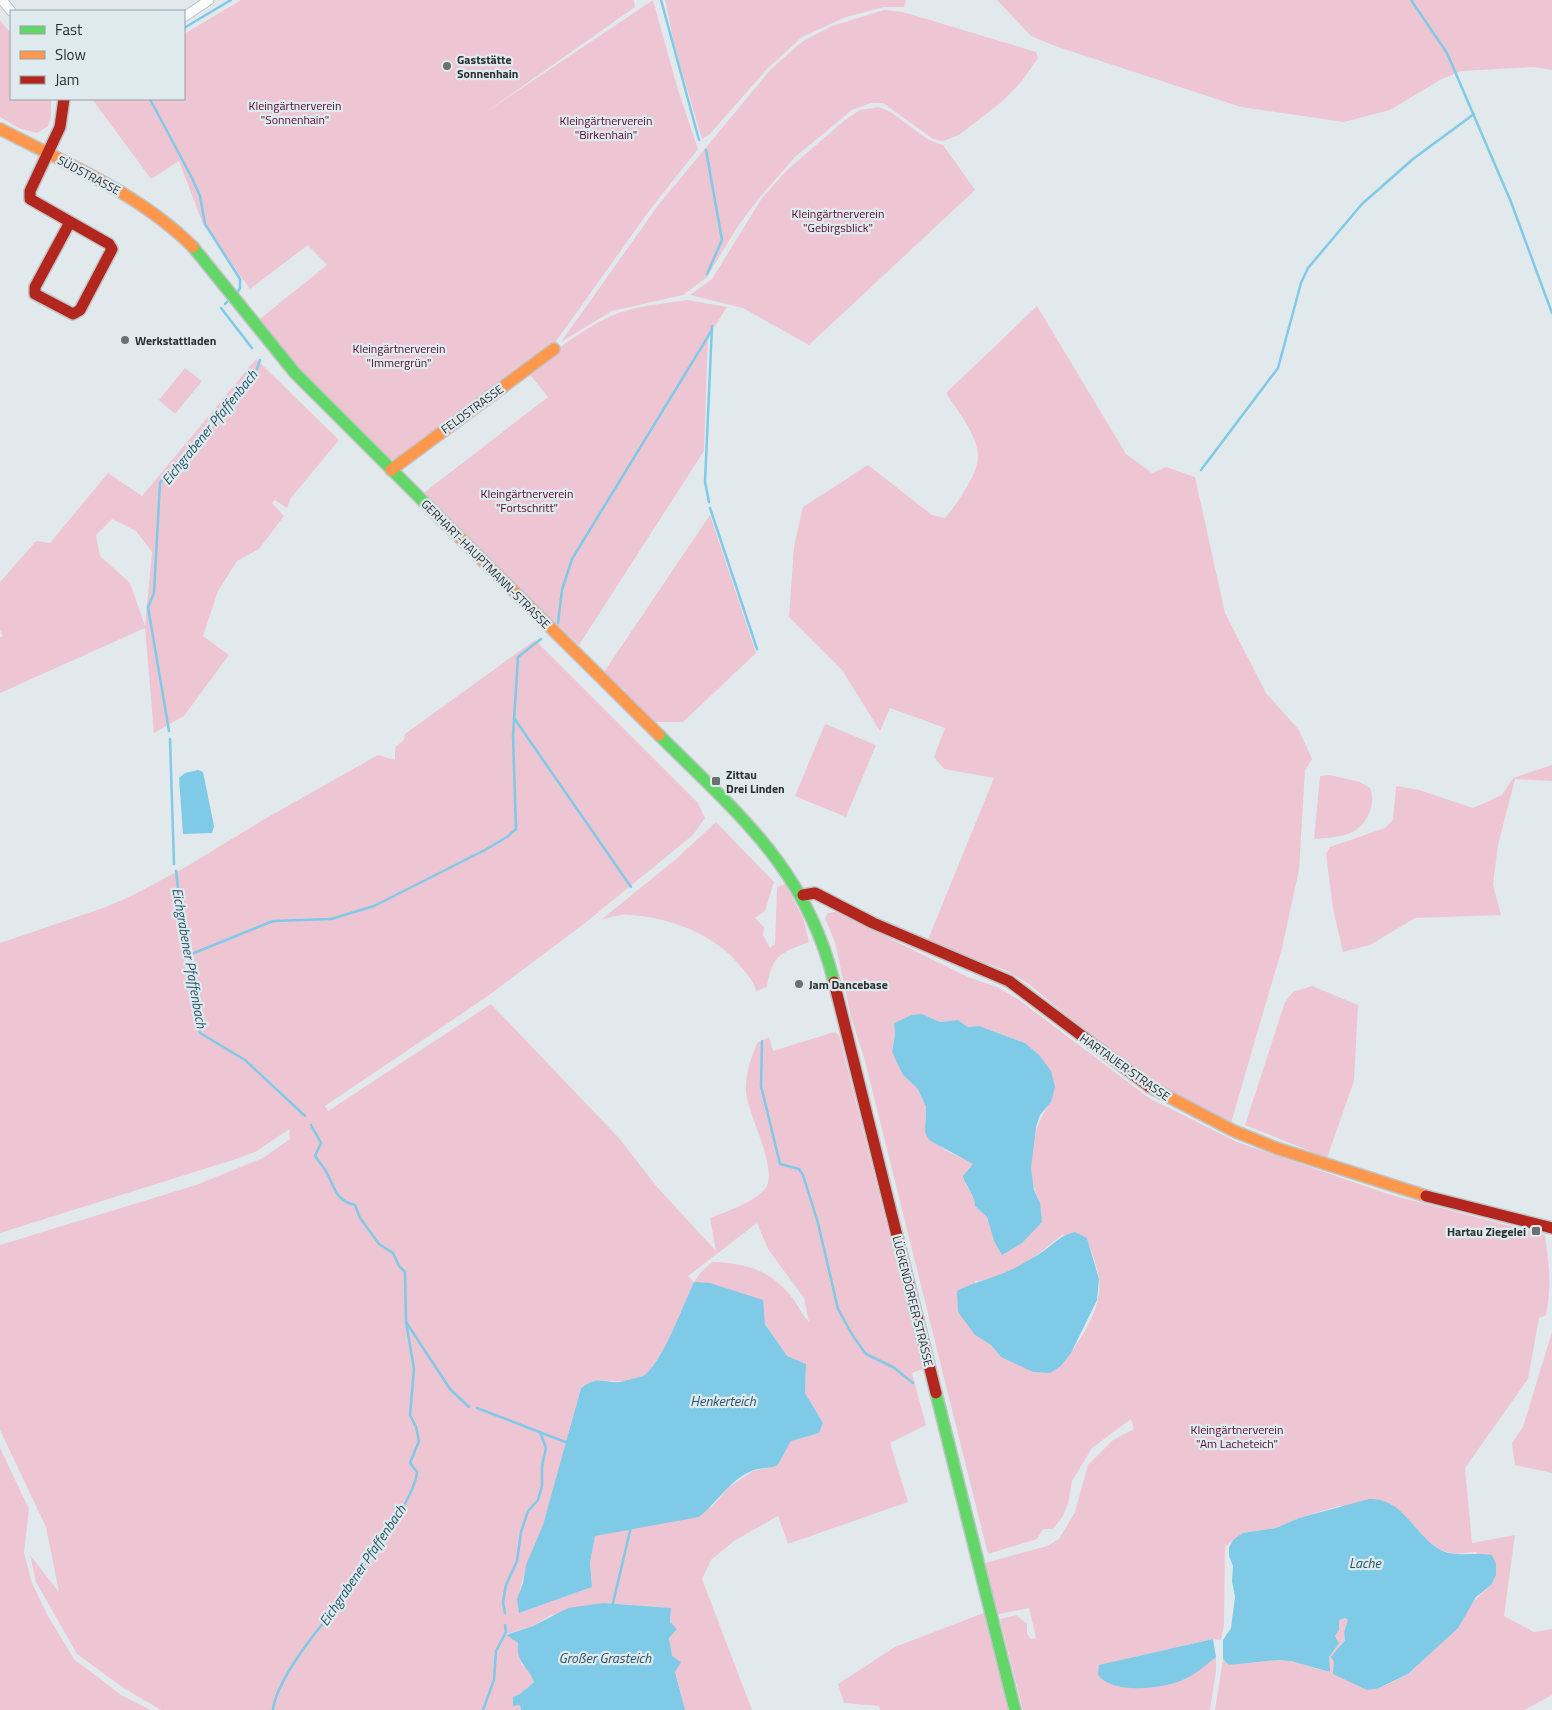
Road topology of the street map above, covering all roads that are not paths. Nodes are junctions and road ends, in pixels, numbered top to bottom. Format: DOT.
graph roads {
  1 [pos="2,0"];
  2 [pos="209,0"];
  3 [pos="10,10"];
  4 [pos="185,15"];
  5 [pos="64,100"];
  6 [pos="0,129"];
  7 [pos="48,154"];
  8 [pos="70,222"];
  9 [pos="174,228"];
  10 [pos="554,349"];
  11 [pos="391,470"];
  12 [pos="803,895"];
  13 [pos="1552,1228"];
  14 [pos="1015,1710"];
  1 -- 3 [label="street"];
  2 -- 4 [label="street"];
  5 -- 7 [label="main road"];
  6 -- 7 [label="main road, SÜDSTRASSE"];
  7 -- 8 [label="main road"];
  7 -- 9 [label="main road, SÜDSTRASSE"];
  8 -- 8 [label="main road"];
  9 -- 11 [label="main road, GERHART-HAUPTMANN-STRASSE"];
  10 -- 11 [label="main road, FELDSTRASSE"];
  11 -- 12 [label="main road, GERHART-HAUPTMANN-STRASSE"];
  12 -- 13 [label="main road, HARTAUER STRASSE"];
  12 -- 14 [label="main road, LÜCKENDORFER STRASSE"];
}
